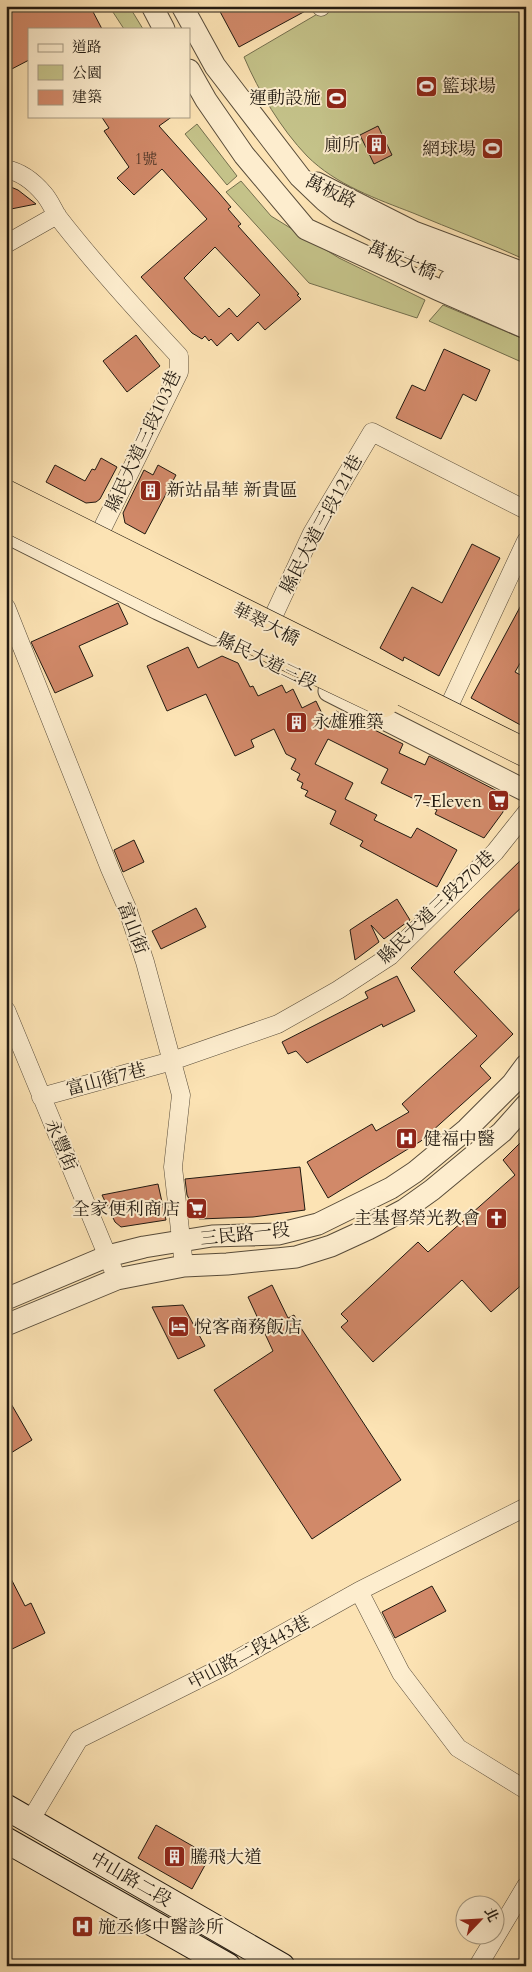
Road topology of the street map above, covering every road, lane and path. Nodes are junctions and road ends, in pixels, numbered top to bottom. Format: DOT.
graph roads {
  1 [pos="152,6"];
  2 [pos="182,6"];
  3 [pos="163,28"];
  4 [pos="190,72"];
  5 [pos="6,169"];
  6 [pos="300,177"];
  7 [pos="283,201"];
  8 [pos="57,215"];
  9 [pos="6,244"];
  10 [pos="526,274"];
  11 [pos="526,294"];
  12 [pos="526,310"];
  13 [pos="526,328"];
  14 [pos="6,482"];
  15 [pos="6,494"];
  16 [pos="526,510"];
  17 [pos="6,517"];
  18 [pos="100,531"];
  19 [pos="6,532"];
  20 [pos="526,541"];
  21 [pos="6,607"];
  22 [pos="273,617"];
  23 [pos="267,659"];
  24 [pos="450,704"];
  25 [pos="526,740"];
  26 [pos="526,753"];
  27 [pos="526,772"];
  28 [pos="526,791"];
  29 [pos="526,813"];
  30 [pos="6,1010"];
  31 [pos="172,1061"];
  32 [pos="526,1065"];
  33 [pos="41,1096"];
  34 [pos="526,1105"];
  35 [pos="391,1188"];
  36 [pos="404,1210"];
  37 [pos="182,1241"];
  38 [pos="108,1256"];
  39 [pos="184,1266"];
  40 [pos="117,1279"];
  41 [pos="6,1299"];
  42 [pos="6,1325"];
  43 [pos="526,1507"];
  44 [pos="359,1591"];
  45 [pos="526,1790"];
  46 [pos="6,1807"];
  47 [pos="30,1821"];
  48 [pos="6,1840"];
  49 [pos="526,1886"];
  50 [pos="228,1966"];
  51 [pos="282,1966"];
  52 [pos="478,1966"];
  1 -- 3 [label="street"];
  2 -- 6 [label="street, 萬板路"];
  4 -- 7 [label="street, 萬板路"];
  5 -- 8 [label="street, 縣民大道三段103巷"];
  6 -- 10 [label="street, 萬板路"];
  6 -- 11 [label="street, 萬板大橋"];
  7 -- 12 [label="street, 萬板大橋"];
  7 -- 13 [label="street, 萬板路"];
  8 -- 9 [label="street"];
  8 -- 18 [label="street, 縣民大道三段103巷"];
  14 -- 18 [label="street"];
  15 -- 26 [label="highway, 華翠大橋, bridge"];
  16 -- 22 [label="street, 縣民大道三段121巷"];
  17 -- 27 [label="highway, 華翠大橋, bridge"];
  18 -- 22 [label="street"];
  19 -- 23 [label="street, 縣民大道三段"];
  20 -- 24 [label="street"];
  21 -- 31 [label="street, 富山街"];
  22 -- 23 [label="street, 縣民大道三段121巷"];
  22 -- 24 [label="street"];
  23 -- 28 [label="street, 縣民大道三段"];
  24 -- 25 [label="street"];
  29 -- 31 [label="street, 縣民大道三段270巷"];
  30 -- 33 [label="street, 永豐街"];
  31 -- 33 [label="street, 富山街7巷"];
  31 -- 37 [label="street, 富山街"];
  32 -- 35 [label="street, 三民路一段"];
  33 -- 38 [label="street, 永豐街"];
  34 -- 36 [label="street, 三民路一段"];
  35 -- 36 [label="street"];
  35 -- 37 [label="street, 三民路一段"];
  36 -- 39 [label="street, 三民路一段"];
  37 -- 38 [label="street, 三民路一段"];
  37 -- 39 [label="street, 富山街"];
  38 -- 40 [label="street, 永豐街"];
  38 -- 41 [label="street, 三民路一段"];
  39 -- 40 [label="street, 三民路一段"];
  40 -- 42 [label="street, 三民路一段"];
  43 -- 44 [label="street, 中山路二段443巷"];
  44 -- 45 [label="street"];
  44 -- 47 [label="street, 中山路二段443巷"];
  46 -- 47 [label="main road, 中山路二段"];
  47 -- 51 [label="main road, 中山路二段"];
  48 -- 50 [label="main road, 中山路二段"];
  49 -- 52 [label="street"];
}
